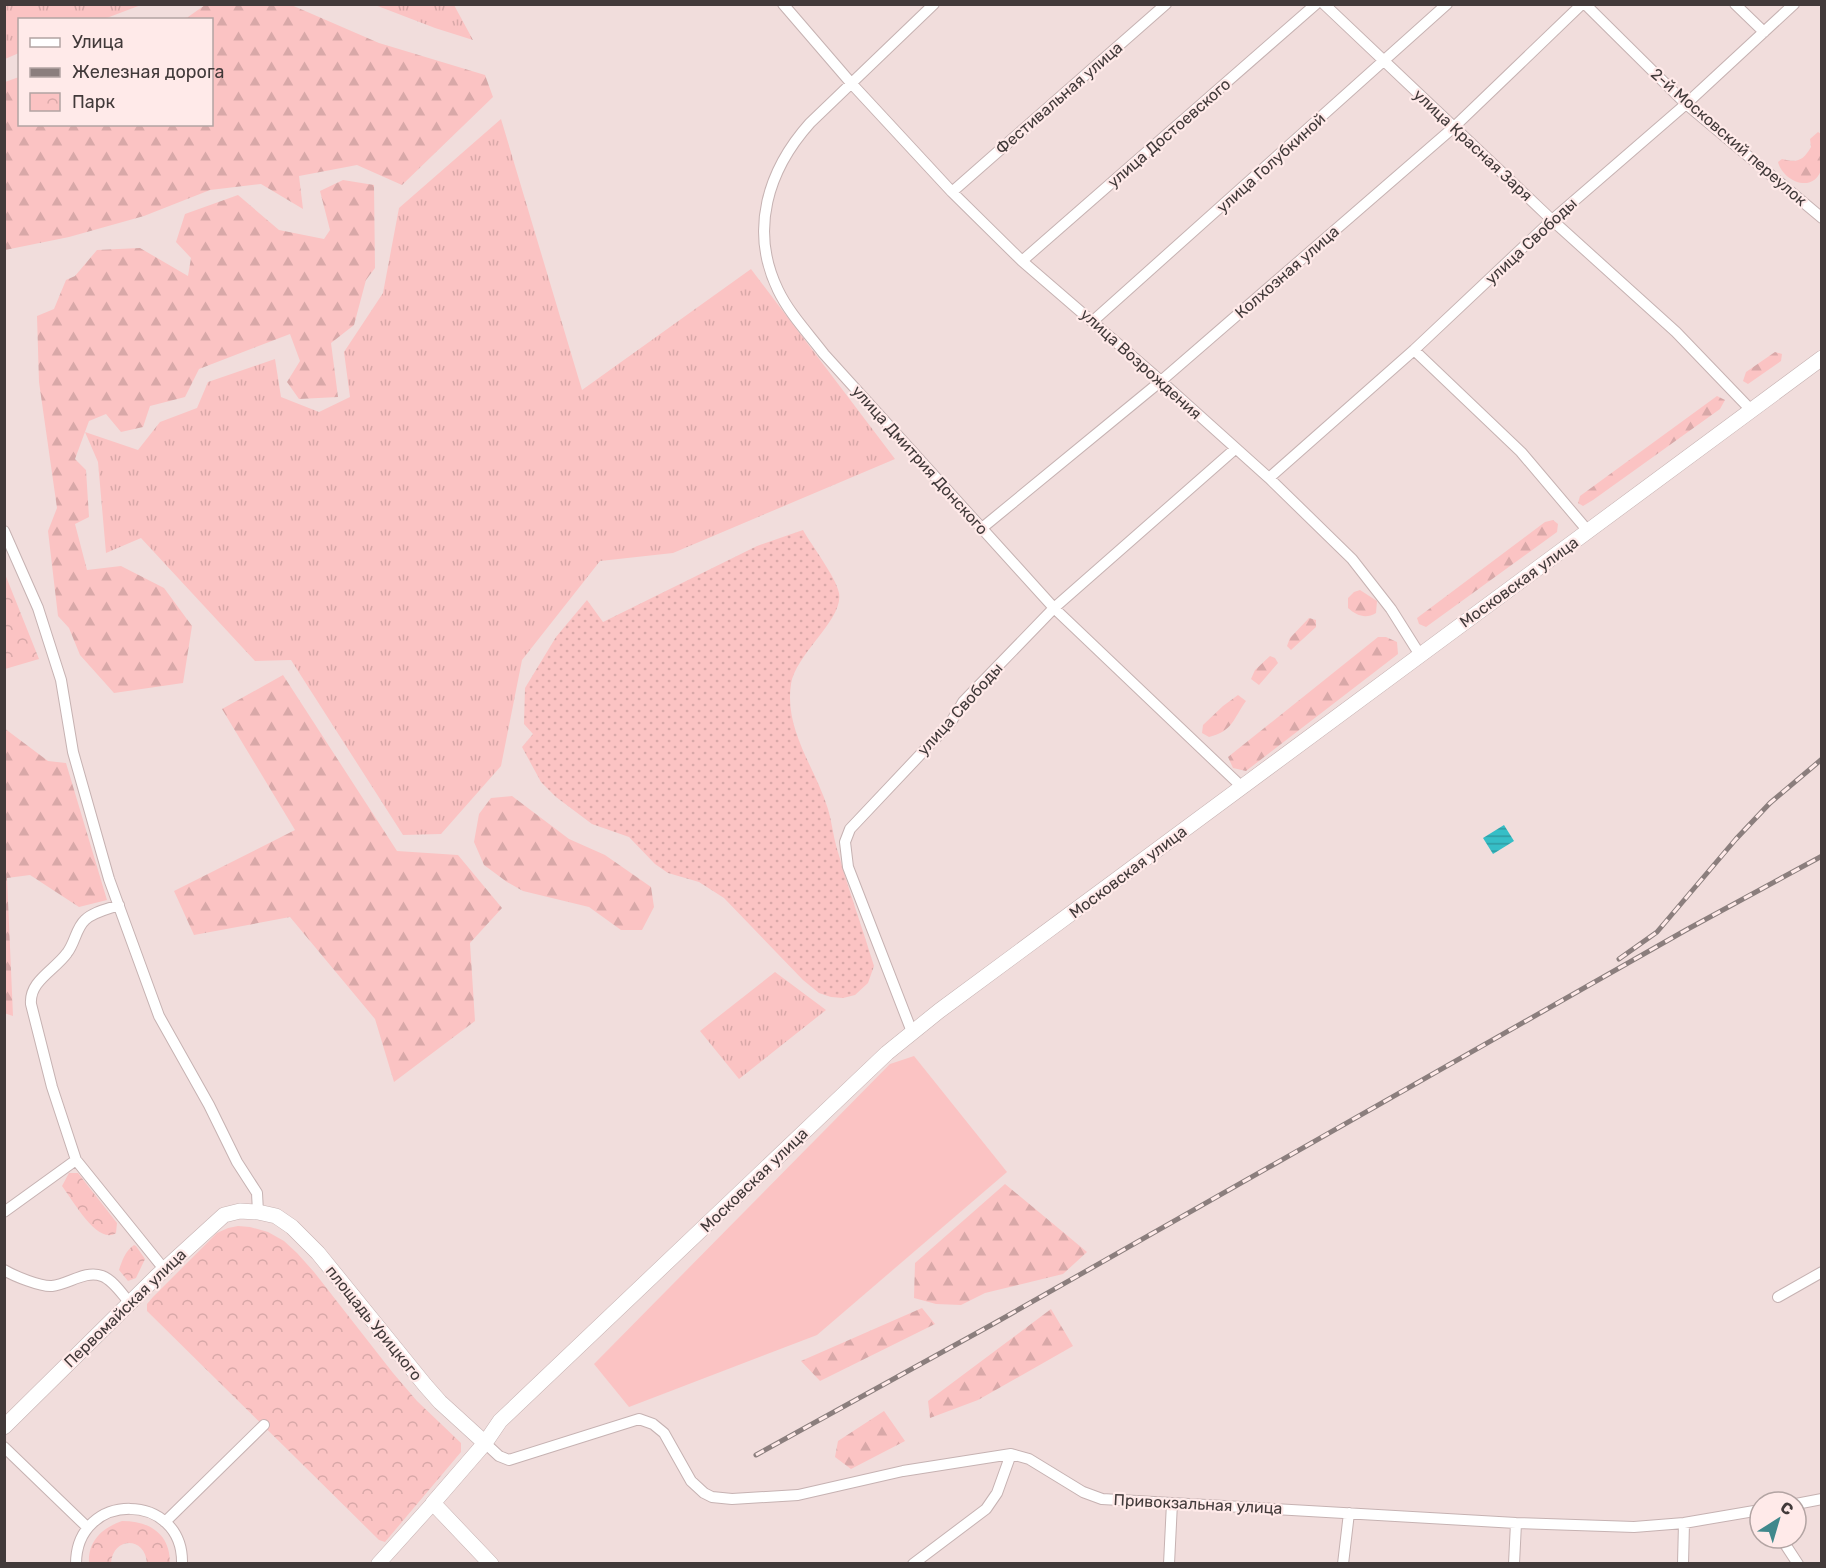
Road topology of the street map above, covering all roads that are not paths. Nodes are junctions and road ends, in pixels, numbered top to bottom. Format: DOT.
graph roads {
  1 [pos="783,4"];
  2 [pos="934,4"];
  3 [pos="1166,4"];
  4 [pos="1316,4"];
  5 [pos="1324,4"];
  6 [pos="1447,4"];
  7 [pos="1583,4"];
  8 [pos="1735,4"];
  9 [pos="1794,4"];
  10 [pos="1764,32"];
  11 [pos="1384,62"];
  12 [pos="851,83"];
  13 [pos="1686,104"];
  14 [pos="1454,126"];
  15 [pos="952,192"];
  16 [pos="1821,218"];
  17 [pos="1552,220"];
  18 [pos="1022,261"];
  19 [pos="1093,321"];
  20 [pos="1414,350"];
  21 [pos="1821,358"];
  22 [pos="1161,381"];
  23 [pos="1752,411"];
  24 [pos="1235,449"];
  25 [pos="1269,478"];
  26 [pos="982,528"];
  27 [pos="4,531"];
  28 [pos="1588,531"];
  29 [pos="1054,608"];
  30 [pos="1420,655"];
  31 [pos="1242,788"];
  32 [pos="119,905"];
  33 [pos="912,1032"];
  34 [pos="76,1160"];
  35 [pos="4,1212"];
  36 [pos="258,1212"];
  37 [pos="164,1269"];
  38 [pos="4,1270"];
  39 [pos="1821,1272"];
  40 [pos="1778,1297"];
  41 [pos="129,1302"];
  42 [pos="264,1425"];
  43 [pos="4,1427"];
  44 [pos="485,1443"];
  45 [pos="4,1447"];
  46 [pos="1011,1454"];
  47 [pos="433,1503"];
  48 [pos="1172,1503"];
  49 [pos="1748,1512"];
  50 [pos="1349,1513"];
  51 [pos="165,1522"];
  52 [pos="1516,1523"];
  53 [pos="1684,1523"];
  54 [pos="87,1527"];
  55 [pos="1789,1550"];
  56 [pos="76,1563"];
  57 [pos="182,1563"];
  58 [pos="378,1563"];
  59 [pos="491,1563"];
  60 [pos="913,1563"];
  61 [pos="1169,1563"];
  62 [pos="1343,1563"];
  63 [pos="1514,1563"];
  64 [pos="1683,1563"];
  65 [pos="1798,1563"];
  1 -- 12 [label="street, улица Возрождения"];
  2 -- 12 [label="street, улица Дмитрия Донского"];
  3 -- 15 [label="street, Фестивальная улица"];
  4 -- 18 [label="street, улица Достоевского"];
  5 -- 11 [label="street, улица Красная Заря"];
  6 -- 11 [label="street, улица Голубкиной"];
  7 -- 13 [label="street, 2-й Московский переулок"];
  7 -- 14 [label="street, Колхозная улица"];
  8 -- 10 [label="street"];
  9 -- 10 [label="street, улица Свободы"];
  10 -- 13 [label="street, улица Свободы"];
  11 -- 14 [label="street, улица Красная Заря"];
  11 -- 19 [label="street, улица Голубкиной"];
  12 -- 15 [label="street, улица Возрождения"];
  12 -- 26 [label="street, улица Дмитрия Донского"];
  13 -- 16 [label="street, 2-й Московский переулок"];
  13 -- 17 [label="street, улица Свободы"];
  14 -- 17 [label="street, улица Красная Заря"];
  14 -- 22 [label="street, Колхозная улица"];
  15 -- 18 [label="street, улица Возрождения"];
  17 -- 20 [label="street, улица Свободы"];
  17 -- 23 [label="street, улица Красная Заря"];
  18 -- 19 [label="street, улица Возрождения"];
  19 -- 22 [label="street, улица Возрождения"];
  20 -- 25 [label="street, улица Свободы"];
  20 -- 28 [label="street"];
  21 -- 23 [label="main road, Московская улица"];
  22 -- 24 [label="street, улица Возрождения"];
  22 -- 26 [label="street, Колхозная улица"];
  23 -- 28 [label="main road, Московская улица"];
  24 -- 25 [label="street, улица Возрождения"];
  24 -- 29 [label="street, улица Свободы"];
  25 -- 30 [label="street, улица Возрождения"];
  26 -- 29 [label="street, улица Дмитрия Донского"];
  27 -- 32 [label="street"];
  28 -- 30 [label="main road, Московская улица"];
  29 -- 31 [label="street, улица Дмитрия Донского"];
  29 -- 33 [label="street, улица Свободы"];
  30 -- 31 [label="main road, Московская улица"];
  31 -- 33 [label="main road, Московская улица"];
  32 -- 34 [label="street"];
  32 -- 36 [label="street"];
  33 -- 44 [label="main road, Московская улица"];
  34 -- 35 [label="street"];
  34 -- 37 [label="street"];
  36 -- 37 [label="main road, Первомайская улица"];
  36 -- 44 [label="main road, площадь Урицкого"];
  37 -- 41 [label="main road, Первомайская улица"];
  38 -- 41 [label="street"];
  39 -- 40 [label="street"];
  41 -- 43 [label="main road, Первомайская улица"];
  42 -- 51 [label="street"];
  44 -- 46 [label="street"];
  44 -- 47 [label="main road, Московская улица"];
  45 -- 54 [label="street"];
  46 -- 48 [label="street, Привокзальная улица"];
  46 -- 60 [label="street"];
  47 -- 58 [label="street"];
  47 -- 59 [label="main road"];
  48 -- 50 [label="street, Привокзальная улица"];
  48 -- 61 [label="street"];
  49 -- 53 [label="street, Привокзальная улица"];
  50 -- 52 [label="street, Привокзальная улица"];
  50 -- 62 [label="street"];
  51 -- 54 [label="street"];
  51 -- 57 [label="street"];
  52 -- 53 [label="street, Привокзальная улица"];
  52 -- 63 [label="street"];
  53 -- 64 [label="street"];
  54 -- 56 [label="street"];
  55 -- 65 [label="street"];
}
